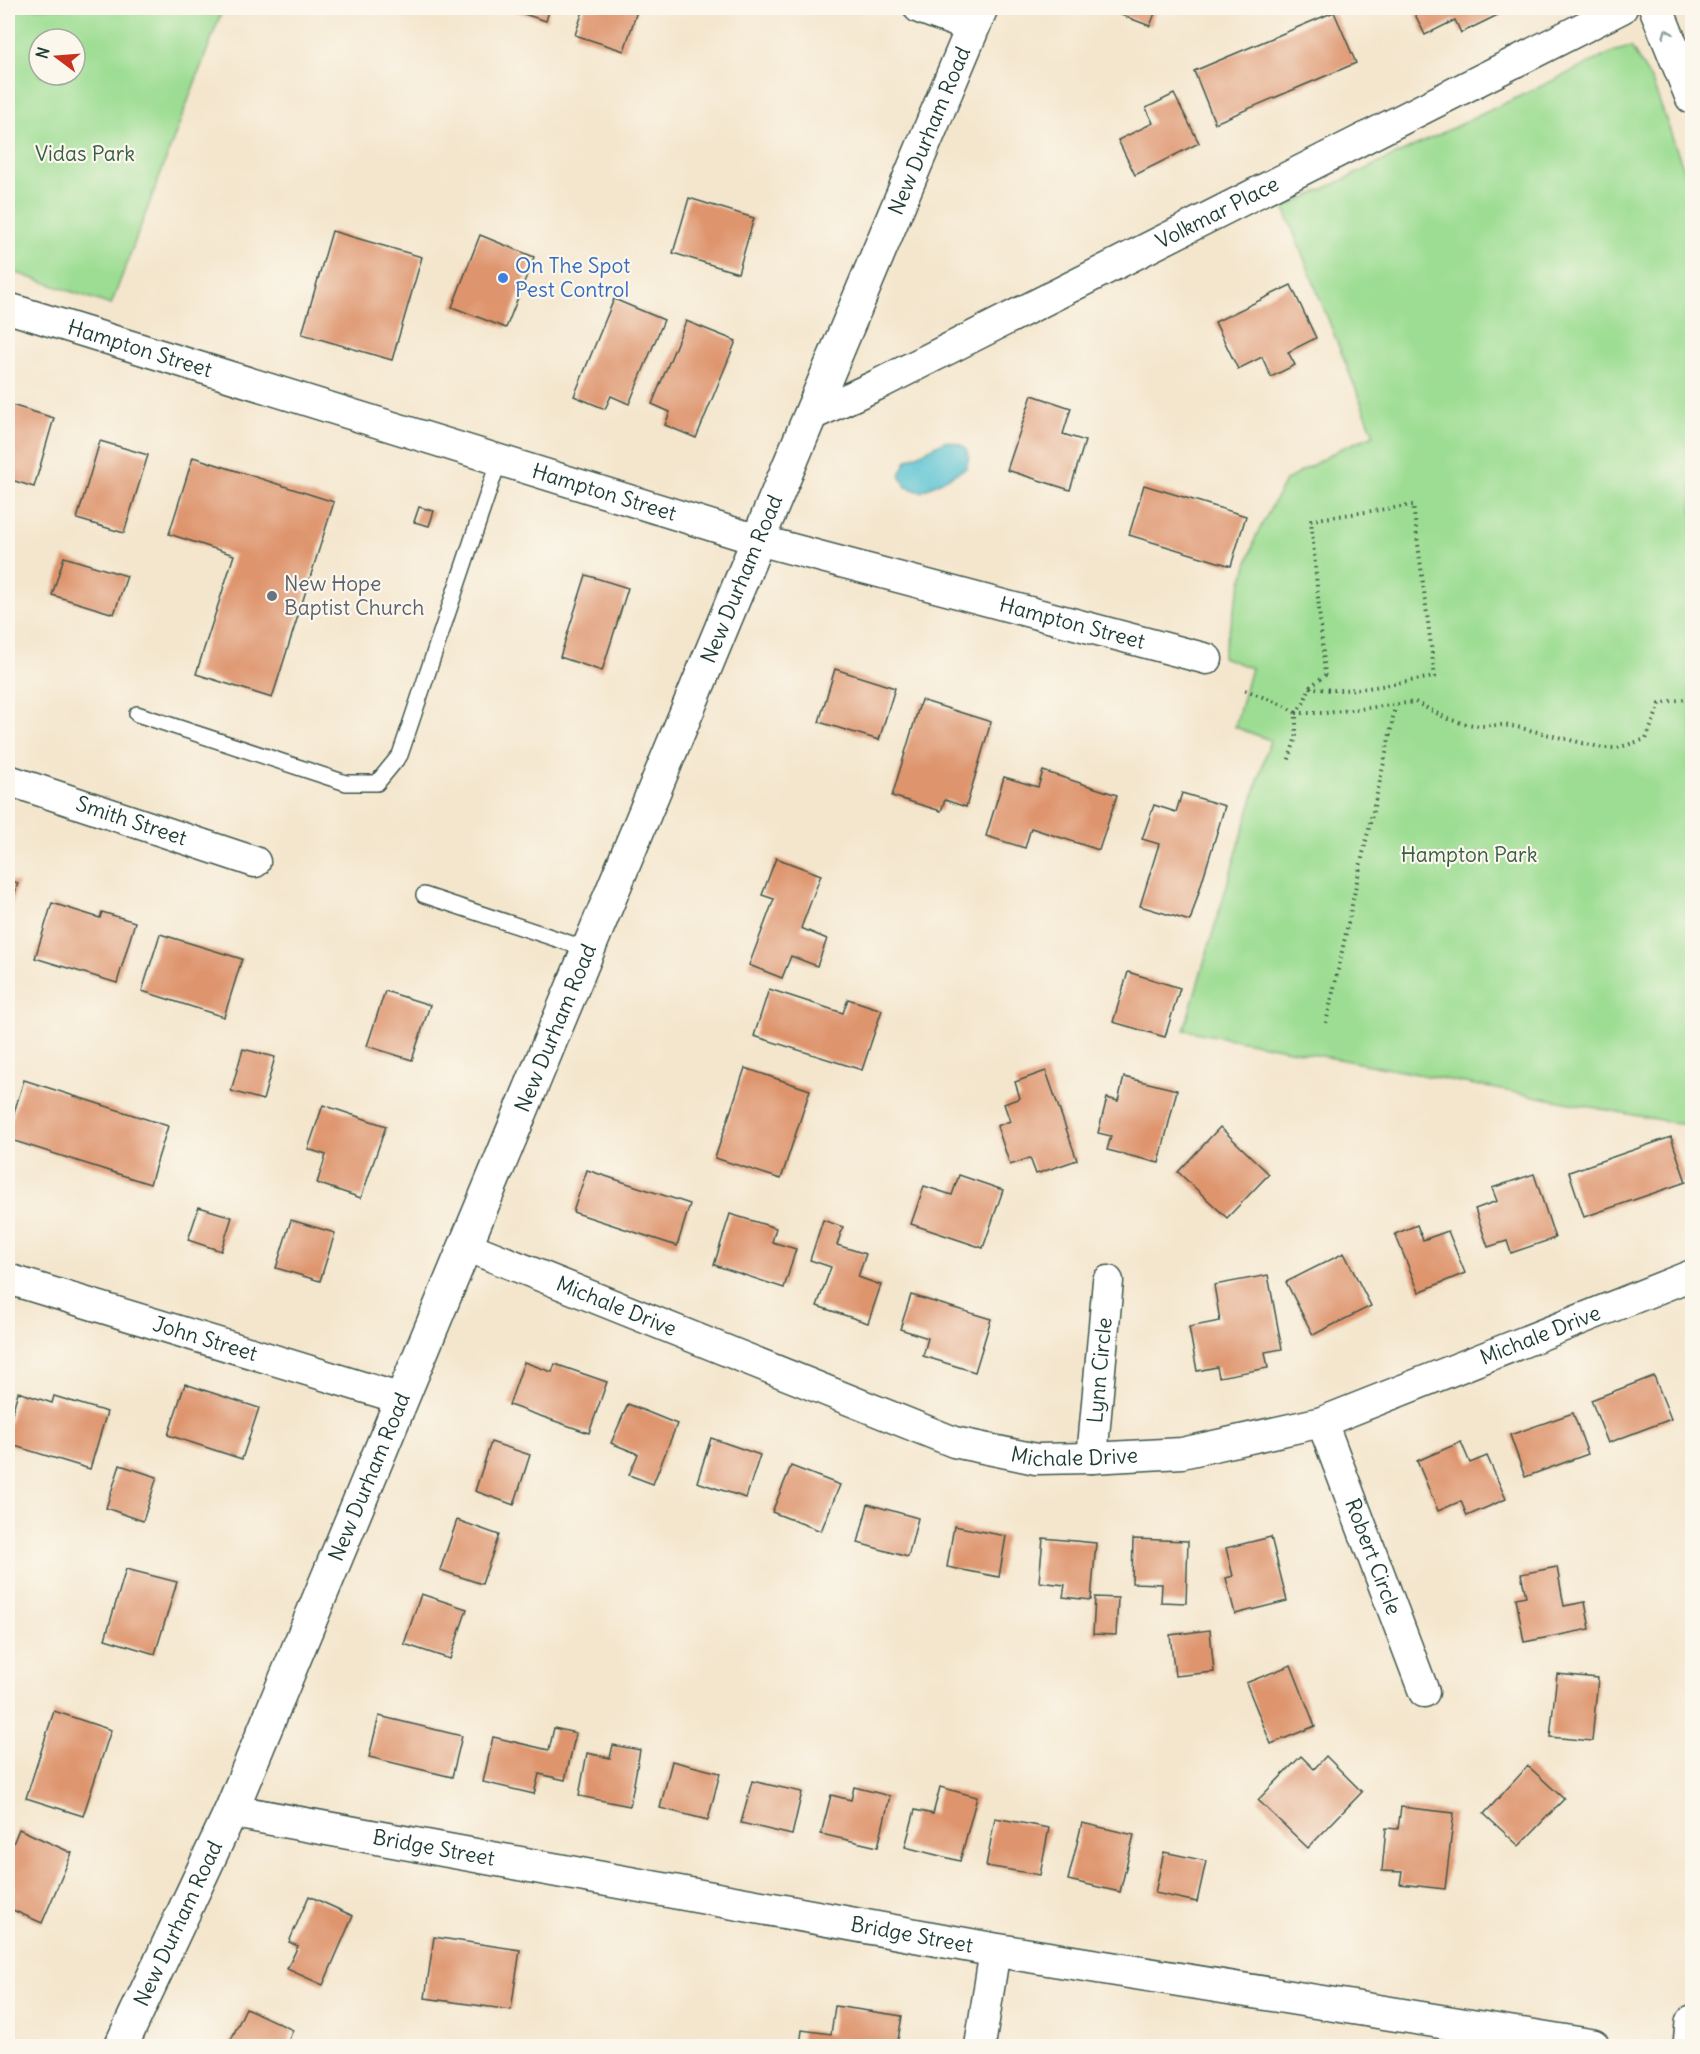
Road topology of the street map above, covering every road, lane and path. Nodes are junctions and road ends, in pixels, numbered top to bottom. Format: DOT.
graph roads {
  1 [pos="919,8"];
  2 [pos="1622,8"];
  3 [pos="1656,8"];
  4 [pos="977,18"];
  5 [pos="1692,97"];
  6 [pos="8,308"];
  7 [pos="812,415"];
  8 [pos="499,460"];
  9 [pos="758,540"];
  10 [pos="1207,659"];
  11 [pos="1310,687"];
  12 [pos="1245,690"];
  13 [pos="1692,698"];
  14 [pos="1395,706"];
  15 [pos="1296,713"];
  16 [pos="137,714"];
  17 [pos="1288,762"];
  18 [pos="8,780"];
  19 [pos="255,862"];
  20 [pos="424,895"];
  21 [pos="590,950"];
  22 [pos="1326,1023"];
  23 [pos="466,1246"];
  24 [pos="1692,1275"];
  25 [pos="8,1279"];
  26 [pos="1108,1281"];
  27 [pos="402,1399"];
  28 [pos="1322,1422"];
  29 [pos="1092,1458"];
  30 [pos="1424,1692"];
  31 [pos="231,1811"];
  32 [pos="995,1950"];
  33 [pos="1692,2023"];
  34 [pos="122,2046"];
  35 [pos="980,2046"];
  36 [pos="1593,2046"];
  37 [pos="1689,2046"];
  1 -- 4 [label="street"];
  2 -- 7 [label="street, Volkmar Place"];
  5 -- 3 [label="main road, one-way"];
  4 -- 7 [label="main road, New Durham Road"];
  6 -- 8 [label="street, Hampton Street"];
  7 -- 9 [label="main road, New Durham Road"];
  8 -- 9 [label="street, Hampton Street"];
  8 -- 16 [label="lane"];
  9 -- 10 [label="street, Hampton Street"];
  9 -- 21 [label="main road, New Durham Road"];
  11 -- 11 [label="path"];
  11 -- 15 [label="path"];
  12 -- 15 [label="path"];
  13 -- 14 [label="path"];
  14 -- 15 [label="path"];
  14 -- 22 [label="path"];
  15 -- 17 [label="path"];
  18 -- 19 [label="street, Smith Street"];
  20 -- 21 [label="lane"];
  21 -- 23 [label="main road, New Durham Road"];
  23 -- 27 [label="main road, New Durham Road"];
  23 -- 29 [label="street, Michale Drive"];
  24 -- 28 [label="street, Michale Drive"];
  25 -- 27 [label="street, John Street"];
  26 -- 29 [label="street, Lynn Circle"];
  27 -- 31 [label="main road, New Durham Road"];
  28 -- 29 [label="street, Michale Drive"];
  28 -- 30 [label="street, Robert Circle"];
  31 -- 32 [label="main road, Bridge Street"];
  31 -- 34 [label="main road, New Durham Road"];
  32 -- 35 [label="street"];
  32 -- 36 [label="main road, Bridge Street"];
  33 -- 37 [label="main road"];
}
